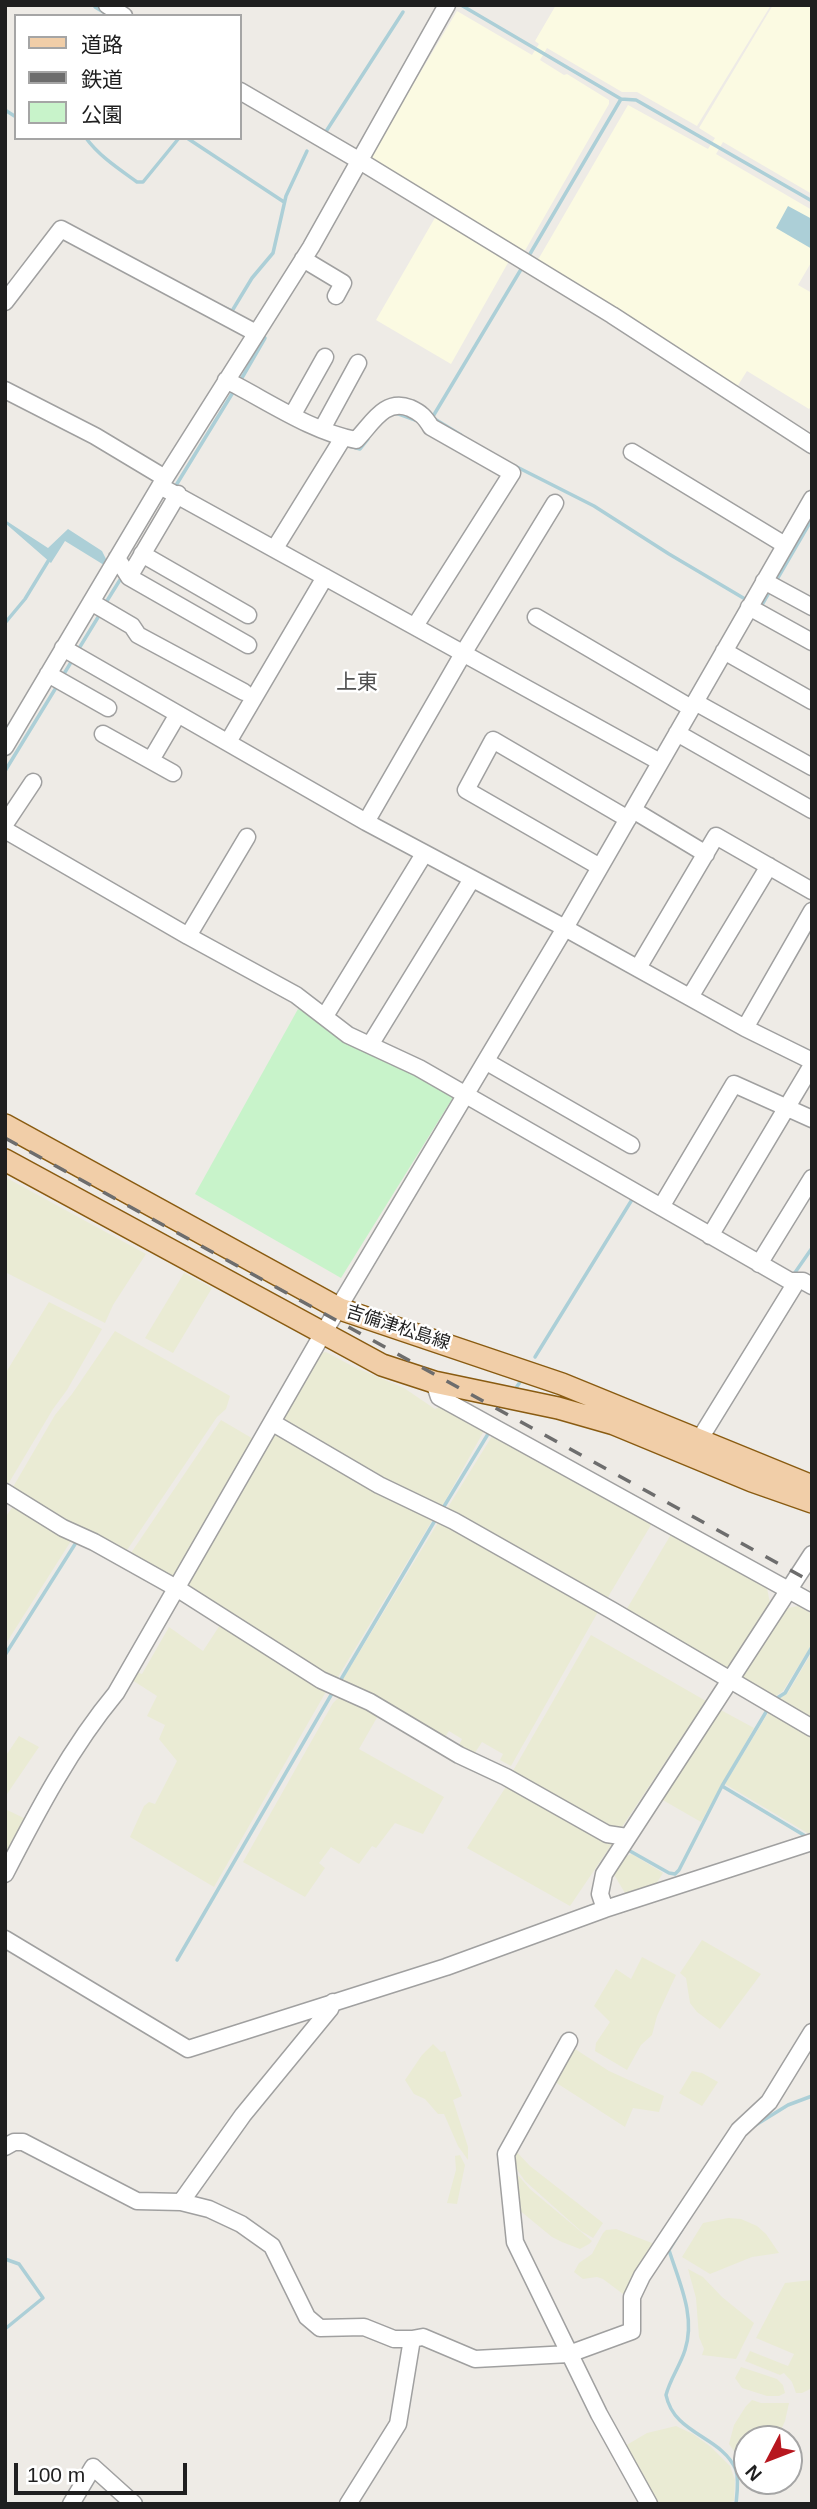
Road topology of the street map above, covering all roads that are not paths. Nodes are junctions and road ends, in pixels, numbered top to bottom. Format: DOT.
graph roads {
  1 [pos="447,5"];
  2 [pos="242,92"];
  3 [pos="360,161"];
  4 [pos="303,259"];
  5 [pos="336,296"];
  6 [pos="5,302"];
  7 [pos="256,333"];
  8 [pos="325,357"];
  9 [pos="358,363"];
  10 [pos="234,384"];
  11 [pos="5,390"];
  12 [pos="293,414"];
  13 [pos="322,429"];
  14 [pos="341,441"];
  15 [pos="812,445"];
  16 [pos="632,452"];
  17 [pos="169,488"];
  18 [pos="812,499"];
  19 [pos="555,503"];
  20 [pos="785,545"];
  21 [pos="275,548"];
  22 [pos="142,554"];
  23 [pos="124,569"];
  24 [pos="325,577"];
  25 [pos="770,584"];
  26 [pos="99,606"];
  27 [pos="749,607"];
  28 [pos="812,607"];
  29 [pos="248,615"];
  30 [pos="536,617"];
  31 [pos="415,626"];
  32 [pos="812,642"];
  33 [pos="248,645"];
  34 [pos="724,651"];
  35 [pos="464,652"];
  36 [pos="71,653"];
  37 [pos="56,678"];
  38 [pos="244,692"];
  39 [pos="812,701"];
  40 [pos="693,705"];
  41 [pos="108,708"];
  42 [pos="178,714"];
  43 [pos="677,733"];
  44 [pos="103,734"];
  45 [pos="228,742"];
  46 [pos="5,747"];
  47 [pos="151,760"];
  48 [pos="660,762"];
  49 [pos="812,768"];
  50 [pos="173,773"];
  51 [pos="33,782"];
  52 [pos="812,810"];
  53 [pos="630,814"];
  54 [pos="366,822"];
  55 [pos="6,824"];
  56 [pos="5,830"];
  57 [pos="247,837"];
  58 [pos="424,854"];
  59 [pos="706,854"];
  60 [pos="769,866"];
  61 [pos="600,867"];
  62 [pos="472,879"];
  63 [pos="812,891"];
  64 [pos="812,911"];
  65 [pos="565,928"];
  66 [pos="190,933"];
  67 [pos="638,968"];
  68 [pos="690,997"];
  69 [pos="327,1013"];
  70 [pos="746,1028"];
  71 [pos="372,1042"];
  72 [pos="487,1062"];
  73 [pos="812,1063"];
  74 [pos="468,1093"];
  75 [pos="786,1109"];
  76 [pos="812,1119"];
  77 [pos="5,1125"];
  78 [pos="631,1145"];
  79 [pos="5,1160"];
  80 [pos="812,1178"];
  81 [pos="663,1205"];
  82 [pos="712,1233"];
  83 [pos="762,1261"];
  84 [pos="804,1284"];
  85 [pos="340,1309"];
  86 [pos="324,1334"];
  87 [pos="434,1382"];
  88 [pos="272,1423"];
  89 [pos="704,1432"];
  90 [pos="812,1486"];
  91 [pos="5,1492"];
  92 [pos="812,1502"];
  93 [pos="812,1554"];
  94 [pos="178,1589"];
  95 [pos="788,1590"];
  96 [pos="812,1603"];
  97 [pos="728,1680"];
  98 [pos="812,1728"];
  99 [pos="627,1837"];
  100 [pos="811,1842"];
  101 [pos="5,1874"];
  102 [pos="605,1909"];
  103 [pos="5,1939"];
  104 [pos="332,2002"];
  105 [pos="812,2032"];
  106 [pos="569,2041"];
  107 [pos="5,2147"];
  108 [pos="181,2202"];
  109 [pos="412,2340"];
  110 [pos="569,2354"];
  111 [pos="71,2504"];
  112 [pos="134,2504"];
  113 [pos="348,2504"];
  114 [pos="649,2504"];
  1 -- 3 [label="street"];
  2 -- 3 [label="street"];
  3 -- 4 [label="street"];
  3 -- 15 [label="street"];
  4 -- 5 [label="street"];
  4 -- 7 [label="street"];
  6 -- 7 [label="street"];
  7 -- 10 [label="street"];
  8 -- 12 [label="street"];
  9 -- 13 [label="street"];
  10 -- 12 [label="street"];
  10 -- 17 [label="street"];
  11 -- 17 [label="street"];
  12 -- 13 [label="street"];
  13 -- 14 [label="street"];
  14 -- 21 [label="street"];
  14 -- 31 [label="street"];
  16 -- 20 [label="street"];
  17 -- 21 [label="street"];
  17 -- 22 [label="street"];
  17 -- 23 [label="street"];
  18 -- 20 [label="street"];
  19 -- 35 [label="street"];
  20 -- 25 [label="street"];
  21 -- 24 [label="street"];
  22 -- 23 [label="street"];
  22 -- 29 [label="street"];
  23 -- 26 [label="street"];
  23 -- 33 [label="street"];
  24 -- 31 [label="street"];
  24 -- 45 [label="street"];
  25 -- 27 [label="street"];
  25 -- 28 [label="street"];
  26 -- 36 [label="street"];
  26 -- 38 [label="street"];
  27 -- 32 [label="street"];
  27 -- 34 [label="street"];
  30 -- 40 [label="street"];
  31 -- 35 [label="street"];
  34 -- 39 [label="street"];
  34 -- 40 [label="street"];
  35 -- 48 [label="street"];
  35 -- 54 [label="street"];
  36 -- 37 [label="street"];
  36 -- 42 [label="street"];
  37 -- 41 [label="street"];
  37 -- 46 [label="street"];
  40 -- 43 [label="street"];
  40 -- 49 [label="street"];
  42 -- 45 [label="street"];
  42 -- 47 [label="street"];
  43 -- 48 [label="street"];
  43 -- 52 [label="street"];
  44 -- 47 [label="street"];
  45 -- 54 [label="street"];
  47 -- 50 [label="street"];
  48 -- 53 [label="street"];
  51 -- 55 [label="street"];
  53 -- 59 [label="street"];
  53 -- 61 [label="street"];
  53 -- 61 [label="street"];
  54 -- 58 [label="street"];
  56 -- 66 [label="street"];
  57 -- 66 [label="street"];
  58 -- 62 [label="street"];
  58 -- 69 [label="street"];
  59 -- 60 [label="street"];
  59 -- 67 [label="street"];
  60 -- 63 [label="street"];
  60 -- 68 [label="street"];
  61 -- 65 [label="street"];
  62 -- 65 [label="street"];
  62 -- 71 [label="street"];
  64 -- 70 [label="street"];
  65 -- 67 [label="street"];
  65 -- 72 [label="street"];
  66 -- 69 [label="street"];
  67 -- 68 [label="street"];
  68 -- 70 [label="street"];
  69 -- 71 [label="street"];
  70 -- 73 [label="street"];
  71 -- 74 [label="street"];
  72 -- 74 [label="street"];
  72 -- 78 [label="street"];
  73 -- 75 [label="street"];
  74 -- 81 [label="street"];
  74 -- 85 [label="street"];
  75 -- 76 [label="street"];
  75 -- 81 [label="street"];
  75 -- 82 [label="street"];
  77 -- 85 [label="main road, 吉備津松島線"];
  79 -- 86 [label="main road, 吉備津松島線"];
  80 -- 83 [label="street"];
  81 -- 82 [label="street"];
  82 -- 83 [label="street"];
  83 -- 84 [label="street"];
  84 -- 89 [label="street"];
  85 -- 86 [label="street"];
  85 -- 90 [label="main road, 吉備津松島線"];
  86 -- 87 [label="main road, 吉備津松島線"];
  86 -- 88 [label="street"];
  87 -- 92 [label="main road, 吉備津松島線"];
  87 -- 95 [label="street"];
  88 -- 94 [label="street"];
  88 -- 97 [label="street"];
  91 -- 94 [label="street"];
  93 -- 95 [label="street"];
  94 -- 99 [label="street"];
  94 -- 101 [label="street"];
  95 -- 96 [label="street"];
  95 -- 97 [label="street"];
  97 -- 98 [label="street"];
  97 -- 99 [label="street"];
  99 -- 102 [label="street"];
  100 -- 102 [label="street"];
  102 -- 104 [label="street"];
  103 -- 104 [label="street"];
  104 -- 108 [label="street"];
  105 -- 110 [label="street"];
  106 -- 110 [label="street"];
  107 -- 108 [label="street"];
  108 -- 109 [label="street"];
  109 -- 110 [label="street"];
  109 -- 113 [label="street"];
  110 -- 114 [label="street"];
  111 -- 112 [label="street"];
}
